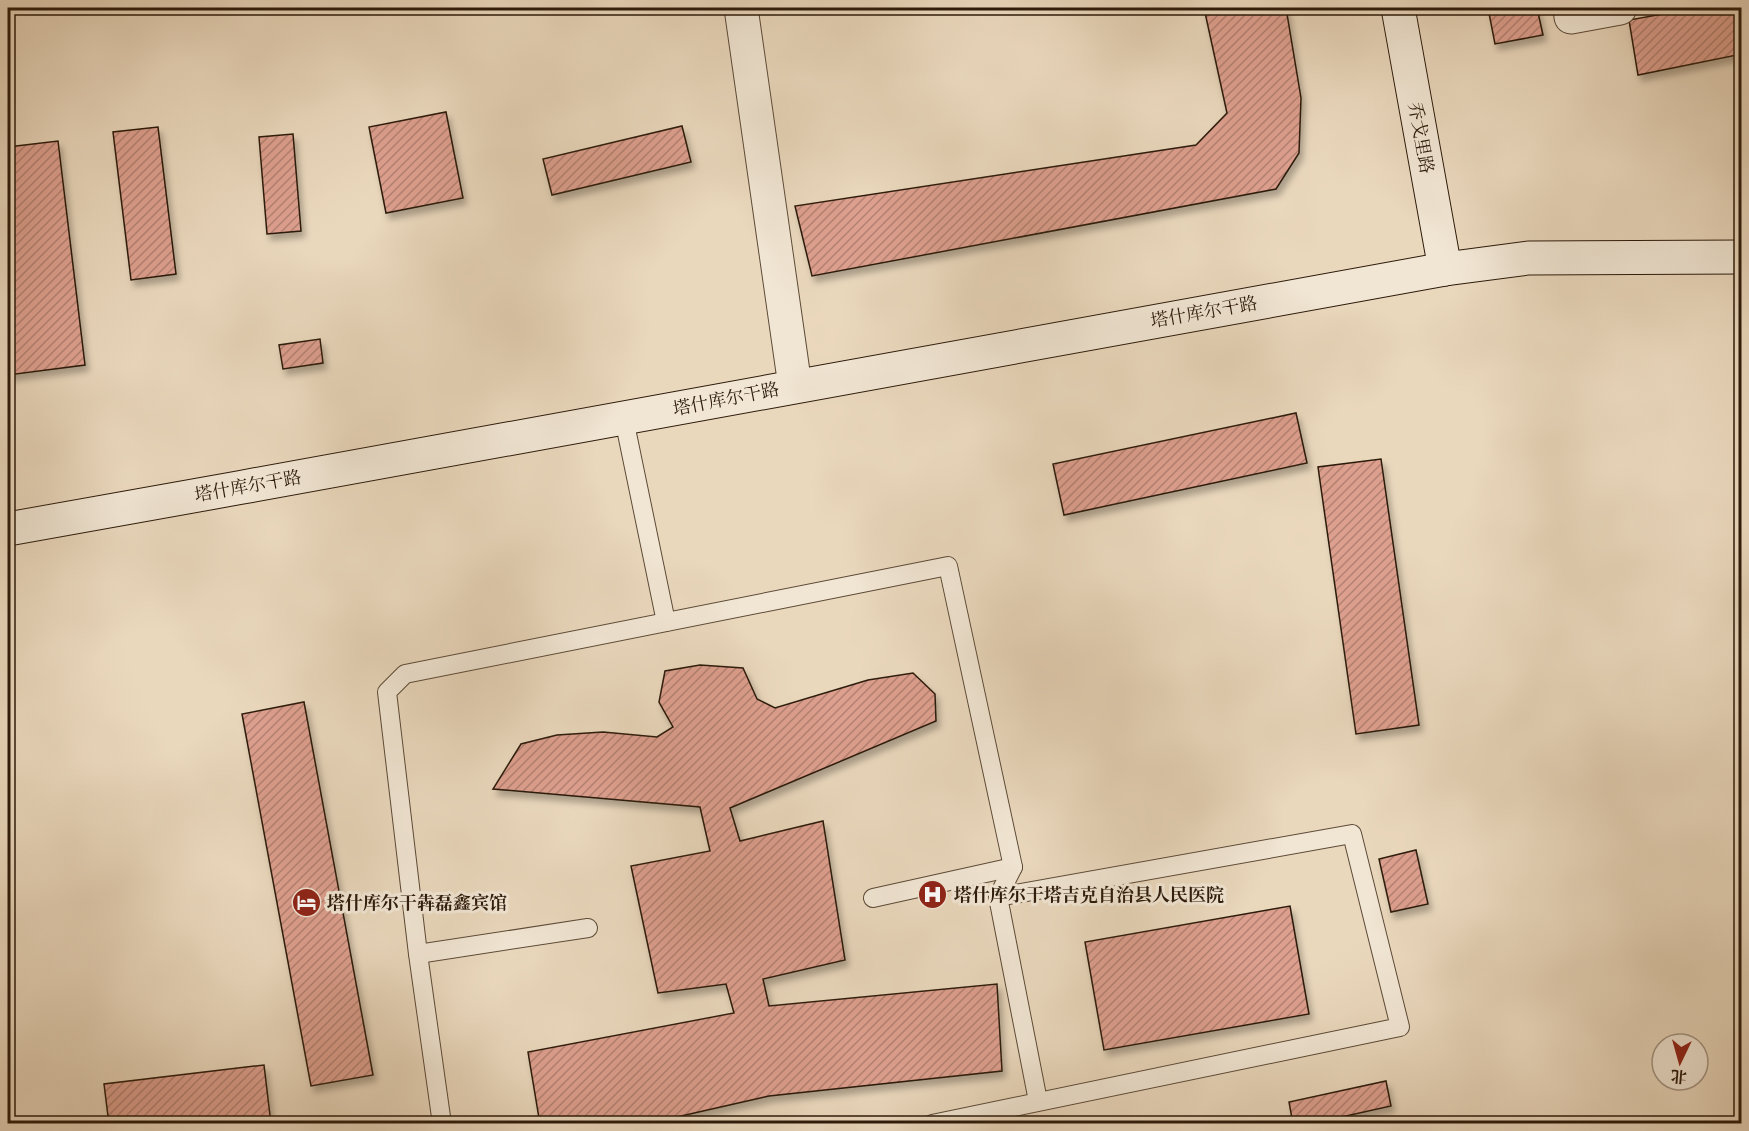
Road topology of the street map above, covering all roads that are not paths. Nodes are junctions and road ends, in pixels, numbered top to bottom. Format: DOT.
graph roads {
  1 [pos="741,8"];
  2 [pos="1398,8"];
  3 [pos="1570,8"];
  4 [pos="1620,8"];
  5 [pos="1742,257"];
  6 [pos="1445,269"];
  7 [pos="795,386"];
  8 [pos="624,419"];
  9 [pos="8,529"];
  10 [pos="666,622"];
  11 [pos="1014,867"];
  12 [pos="998,897"];
  13 [pos="873,898"];
  14 [pos="588,928"];
  15 [pos="418,954"];
  16 [pos="1038,1101"];
  17 [pos="442,1124"];
  18 [pos="932,1124"];
  1 -- 7 [label="main road"];
  2 -- 6 [label="main road, 乔戈里路"];
  3 -- 4 [label="main road"];
  5 -- 6 [label="main road, 塔什库尔干路"];
  6 -- 7 [label="main road, 塔什库尔干路"];
  7 -- 8 [label="main road, 塔什库尔干路"];
  8 -- 9 [label="main road, 塔什库尔干路"];
  8 -- 10 [label="lane"];
  10 -- 11 [label="lane"];
  10 -- 15 [label="lane"];
  11 -- 12 [label="lane"];
  11 -- 13 [label="lane"];
  12 -- 16 [label="lane"];
  12 -- 16 [label="lane"];
  14 -- 15 [label="lane"];
  15 -- 17 [label="lane"];
  16 -- 18 [label="lane"];
}
